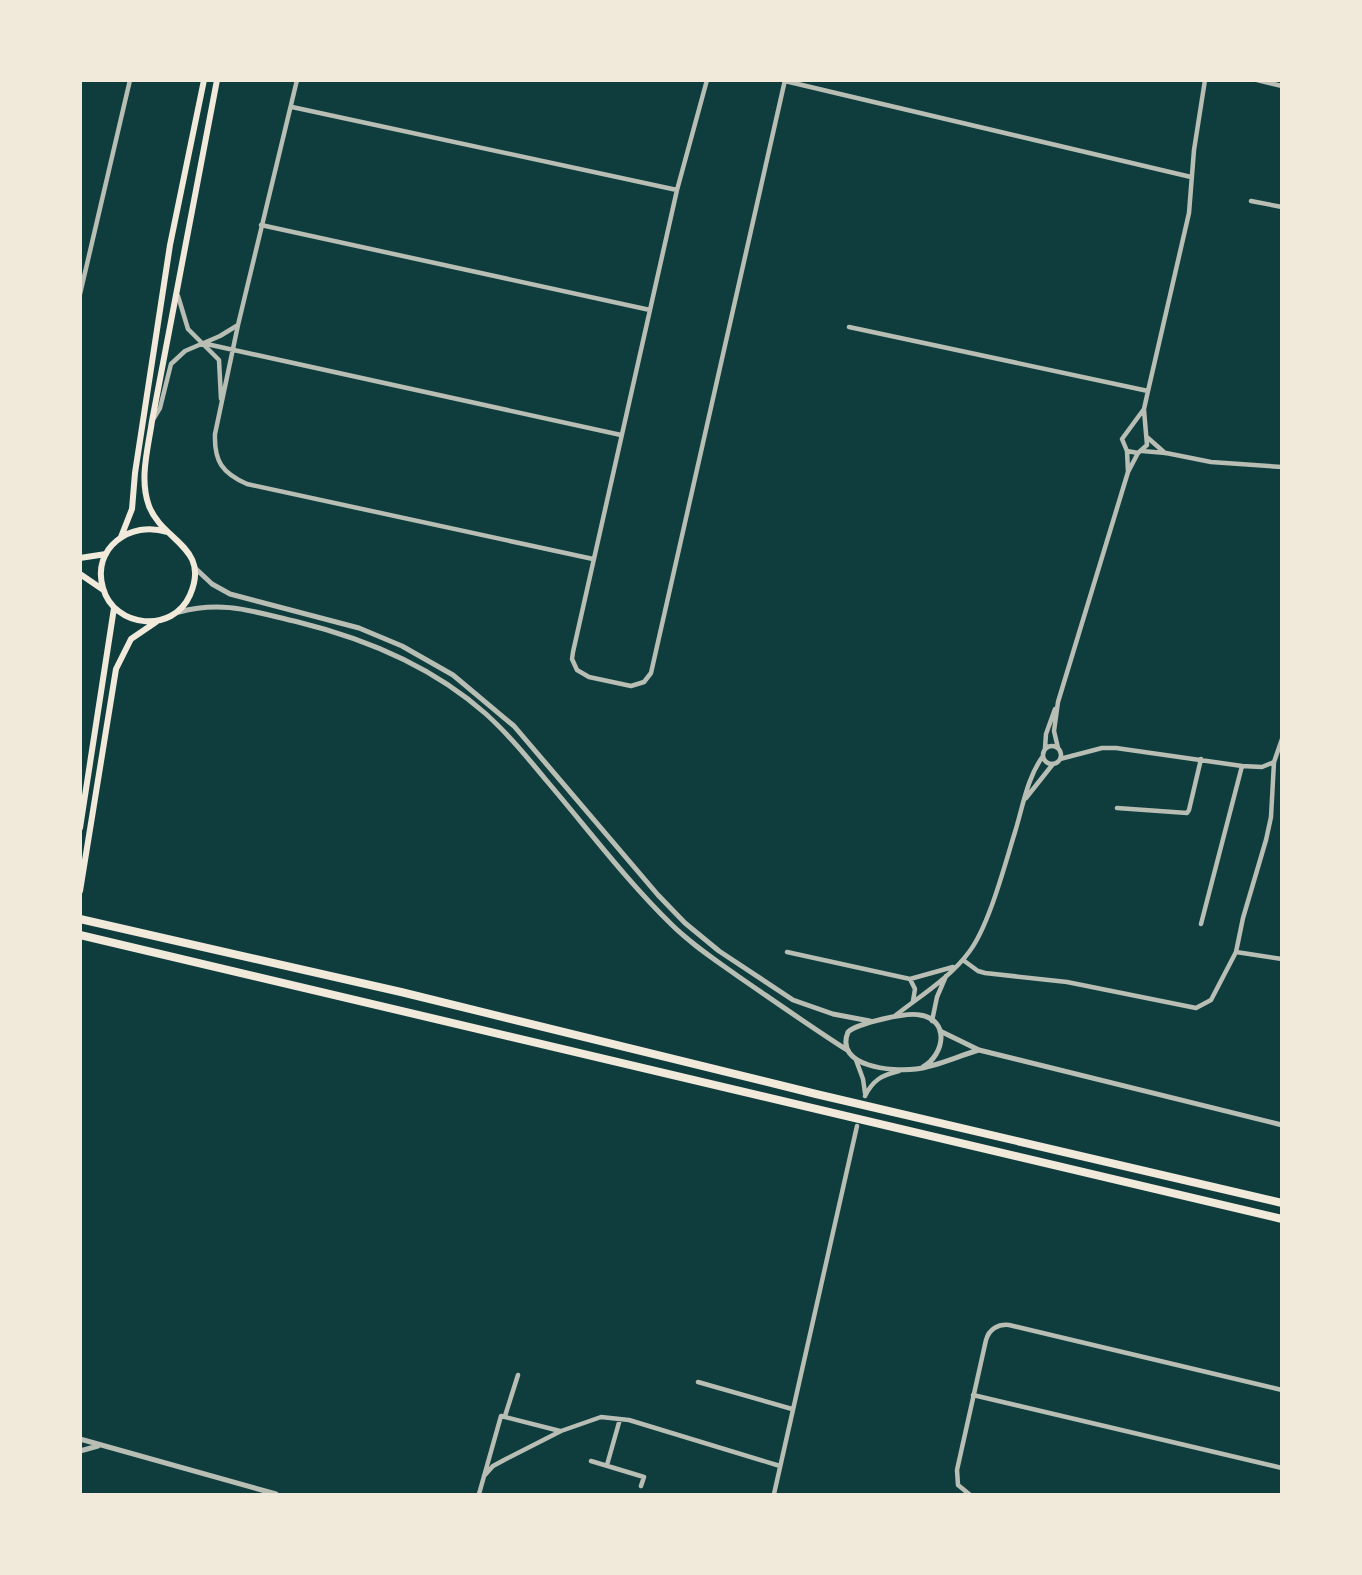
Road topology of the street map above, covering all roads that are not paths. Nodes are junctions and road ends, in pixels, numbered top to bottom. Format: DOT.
graph roads {
  1 [pos="130,80"];
  2 [pos="204,80"];
  3 [pos="217,80"];
  4 [pos="297,80"];
  5 [pos="707,80"];
  6 [pos="1205,80"];
  7 [pos="1257,80"];
  8 [pos="785,81"];
  9 [pos="1282,86"];
  10 [pos="292,107"];
  11 [pos="1191,177"];
  12 [pos="677,190"];
  13 [pos="1251,201"];
  14 [pos="1282,207"];
  15 [pos="261,225"];
  16 [pos="176,290"];
  17 [pos="80,294"];
  18 [pos="650,310"];
  19 [pos="238,325"];
  20 [pos="849,327"];
  21 [pos="202,343"];
  22 [pos="234,351"];
  23 [pos="1148,391"];
  24 [pos="221,406"];
  25 [pos="1144,409"];
  26 [pos="152,421"];
  27 [pos="1130,429"];
  28 [pos="622,435"];
  29 [pos="1146,435"];
  30 [pos="1127,451"];
  31 [pos="1140,452"];
  32 [pos="1166,453"];
  33 [pos="1282,467"];
  34 [pos="1128,472"];
  35 [pos="167,533"];
  36 [pos="121,537"];
  37 [pos="106,554"];
  38 [pos="80,558"];
  39 [pos="593,559"];
  40 [pos="194,567"];
  41 [pos="80,573"];
  42 [pos="103,590"];
  43 [pos="114,608"];
  44 [pos="176,613"];
  45 [pos="158,621"];
  46 [pos="1058,702"];
  47 [pos="1282,739"];
  48 [pos="1045,748"];
  49 [pos="1058,748"];
  50 [pos="1043,756"];
  51 [pos="1060,759"];
  52 [pos="1201,759"];
  53 [pos="1274,762"];
  54 [pos="1054,763"];
  55 [pos="1242,766"];
  56 [pos="1026,799"];
  57 [pos="1117,808"];
  58 [pos="80,828"];
  59 [pos="81,890"];
  60 [pos="80,919"];
  61 [pos="1201,924"];
  62 [pos="80,935"];
  63 [pos="787,952"];
  64 [pos="1236,952"];
  65 [pos="1282,959"];
  66 [pos="961,962"];
  67 [pos="947,975"];
  68 [pos="910,979"];
  69 [pos="913,1002"];
  70 [pos="892,1018"];
  71 [pos="870,1021"];
  72 [pos="932,1021"];
  73 [pos="940,1031"];
  74 [pos="847,1050"];
  75 [pos="979,1050"];
  76 [pos="856,1060"];
  77 [pos="923,1068"];
  78 [pos="903,1069"];
  79 [pos="1282,1125"];
  80 [pos="857,1126"];
  81 [pos="1282,1203"];
  82 [pos="1282,1219"];
  83 [pos="518,1376"];
  84 [pos="698,1382"];
  85 [pos="1282,1390"];
  86 [pos="973,1395"];
  87 [pos="792,1409"];
  88 [pos="505,1416"];
  89 [pos="620,1419"];
  90 [pos="561,1431"];
  91 [pos="80,1439"];
  92 [pos="98,1446"];
  93 [pos="80,1451"];
  94 [pos="591,1461"];
  95 [pos="607,1465"];
  96 [pos="780,1466"];
  97 [pos="1282,1468"];
  98 [pos="484,1476"];
  99 [pos="641,1486"];
  100 [pos="276,1494"];
  101 [pos="479,1494"];
  102 [pos="774,1494"];
  103 [pos="969,1494"];
  1 -- 17 [label="street"];
  2 -- 36 [label="main road"];
  3 -- 16 [label="main road"];
  4 -- 10 [label="street"];
  5 -- 12 [label="street"];
  6 -- 11 [label="street"];
  7 -- 9 [label="street"];
  8 -- 11 [label="street"];
  8 -- 39 [label="street"];
  10 -- 12 [label="street"];
  10 -- 15 [label="street"];
  11 -- 23 [label="street"];
  12 -- 18 [label="street"];
  13 -- 14 [label="street"];
  15 -- 18 [label="street"];
  15 -- 19 [label="street"];
  16 -- 21 [label="street"];
  16 -- 26 [label="main road"];
  18 -- 28 [label="street"];
  19 -- 21 [label="street"];
  19 -- 22 [label="street"];
  20 -- 23 [label="street"];
  21 -- 22 [label="street"];
  21 -- 24 [label="street"];
  21 -- 26 [label="street"];
  22 -- 24 [label="street"];
  22 -- 28 [label="street"];
  23 -- 25 [label="street"];
  24 -- 39 [label="street"];
  25 -- 27 [label="street"];
  25 -- 29 [label="street"];
  26 -- 35 [label="main road"];
  27 -- 29 [label="street"];
  27 -- 30 [label="street"];
  28 -- 39 [label="street"];
  29 -- 31 [label="street"];
  29 -- 32 [label="street"];
  30 -- 31 [label="street"];
  30 -- 34 [label="street"];
  31 -- 32 [label="street"];
  31 -- 34 [label="street"];
  32 -- 33 [label="street"];
  34 -- 46 [label="street"];
  35 -- 36 [label="main road"];
  35 -- 40 [label="main road"];
  36 -- 37 [label="main road"];
  37 -- 38 [label="main road"];
  37 -- 42 [label="main road"];
  40 -- 44 [label="main road"];
  40 -- 71 [label="street"];
  41 -- 42 [label="main road"];
  42 -- 43 [label="main road"];
  43 -- 45 [label="main road"];
  43 -- 58 [label="main road"];
  44 -- 45 [label="main road"];
  44 -- 74 [label="street"];
  45 -- 59 [label="main road"];
  46 -- 48 [label="street"];
  46 -- 49 [label="street"];
  47 -- 53 [label="street"];
  48 -- 49 [label="street"];
  48 -- 50 [label="street"];
  49 -- 51 [label="street"];
  50 -- 54 [label="street"];
  50 -- 56 [label="street"];
  51 -- 52 [label="street"];
  51 -- 54 [label="street"];
  52 -- 55 [label="street"];
  52 -- 57 [label="street"];
  53 -- 55 [label="street"];
  53 -- 64 [label="street"];
  54 -- 56 [label="street"];
  55 -- 61 [label="street"];
  56 -- 66 [label="street"];
  60 -- 81 [label="highway"];
  62 -- 82 [label="highway"];
  63 -- 68 [label="street"];
  64 -- 65 [label="street"];
  64 -- 66 [label="street"];
  66 -- 67 [label="street"];
  66 -- 68 [label="street"];
  67 -- 69 [label="street"];
  67 -- 72 [label="street"];
  68 -- 69 [label="street"];
  69 -- 70 [label="street"];
  70 -- 71 [label="street"];
  70 -- 72 [label="street"];
  71 -- 74 [label="street"];
  72 -- 73 [label="street"];
  73 -- 75 [label="street"];
  73 -- 77 [label="street"];
  74 -- 76 [label="street"];
  75 -- 77 [label="street"];
  75 -- 79 [label="street"];
  76 -- 78 [label="street"];
  76 -- 78 [label="street"];
  77 -- 78 [label="street"];
  80 -- 87 [label="street"];
  83 -- 88 [label="street"];
  84 -- 87 [label="street"];
  85 -- 86 [label="street"];
  86 -- 97 [label="street"];
  86 -- 103 [label="street"];
  87 -- 96 [label="street"];
  88 -- 90 [label="street"];
  88 -- 98 [label="street"];
  89 -- 90 [label="street"];
  89 -- 95 [label="street"];
  89 -- 96 [label="street"];
  90 -- 98 [label="street"];
  91 -- 92 [label="street"];
  92 -- 93 [label="street"];
  92 -- 100 [label="street"];
  94 -- 95 [label="street"];
  95 -- 99 [label="street"];
  96 -- 102 [label="street"];
  98 -- 101 [label="street"];
}
